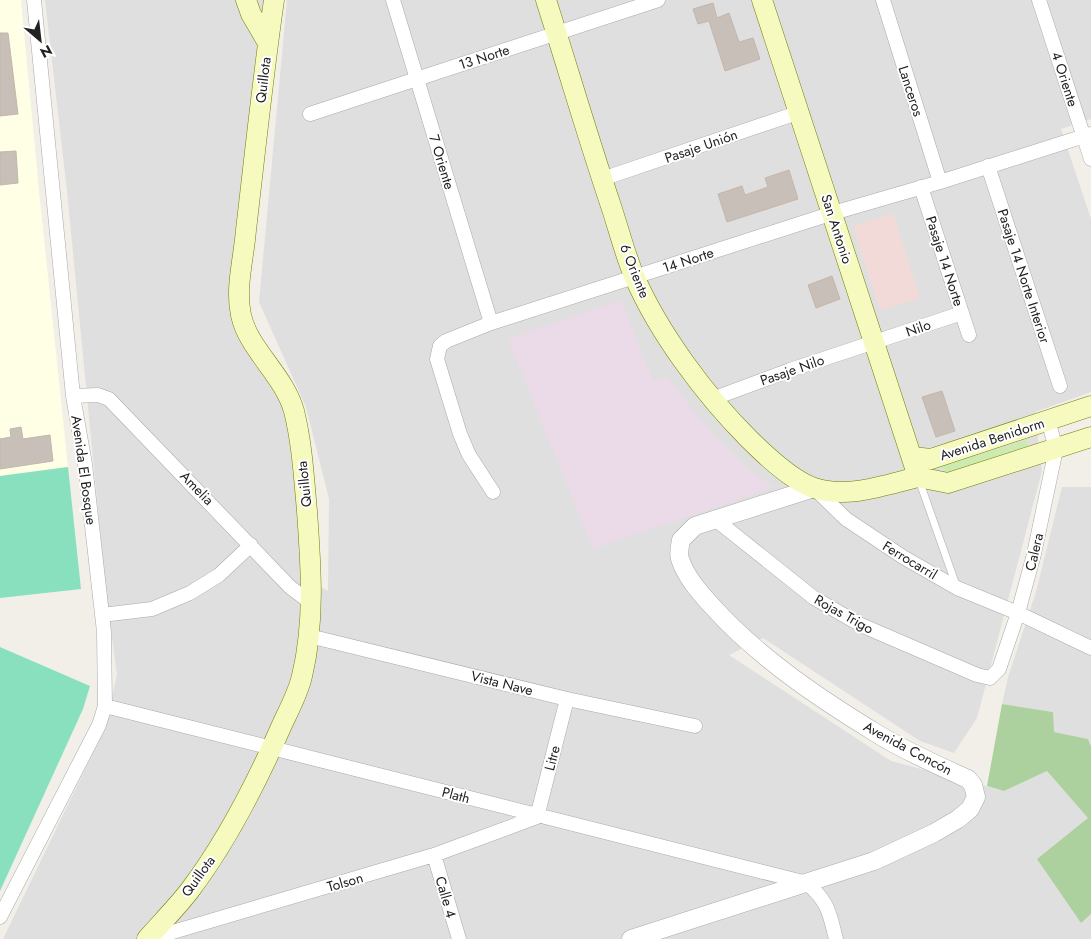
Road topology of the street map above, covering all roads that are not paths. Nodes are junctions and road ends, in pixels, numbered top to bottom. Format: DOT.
graph roads {
  1 [pos="34,0"];
  2 [pos="246,0"];
  3 [pos="274,0"];
  4 [pos="393,0"];
  5 [pos="546,0"];
  6 [pos="658,0"];
  7 [pos="762,0"];
  8 [pos="883,0"];
  9 [pos="1039,0"];
  10 [pos="556,33"];
  11 [pos="268,43"];
  12 [pos="418,78"];
  13 [pos="800,112"];
  14 [pos="310,114"];
  15 [pos="1087,135"];
  16 [pos="1091,159"];
  17 [pos="988,166"];
  18 [pos="602,179"];
  19 [pos="940,182"];
  20 [pos="921,187"];
  21 [pos="833,213"];
  22 [pos="635,278"];
  23 [pos="962,313"];
  24 [pos="491,323"];
  25 [pos="969,335"];
  26 [pos="874,343"];
  27 [pos="1060,386"];
  28 [pos="73,396"];
  29 [pos="712,399"];
  30 [pos="1091,406"];
  31 [pos="1048,420"];
  32 [pos="1091,437"];
  33 [pos="1056,449"];
  34 [pos="912,457"];
  35 [pos="918,476"];
  36 [pos="814,488"];
  37 [pos="494,492"];
  38 [pos="715,520"];
  39 [pos="251,545"];
  40 [pos="957,588"];
  41 [pos="311,603"];
  42 [pos="1018,613"];
  43 [pos="102,615"];
  44 [pos="309,636"];
  45 [pos="1091,648"];
  46 [pos="990,678"];
  47 [pos="566,699"];
  48 [pos="105,706"];
  49 [pos="695,726"];
  50 [pos="272,747"];
  51 [pos="537,817"];
  52 [pos="434,856"];
  53 [pos="807,883"];
  54 [pos="0,917"];
  55 [pos="148,939"];
  56 [pos="458,939"];
  57 [pos="631,939"];
  58 [pos="836,939"];
  1 -- 28 [label="street, Avenida El Bosque"];
  2 -- 11 [label="main road"];
  3 -- 11 [label="main road, Quillota"];
  4 -- 12 [label="street, 7 Oriente"];
  5 -- 10 [label="main road, 6 Oriente"];
  6 -- 10 [label="street, 13 Norte"];
  7 -- 13 [label="main road, San Antonio"];
  8 -- 19 [label="street, Lanceros"];
  9 -- 15 [label="street, 4 Oriente"];
  10 -- 12 [label="street, 13 Norte"];
  10 -- 18 [label="main road, 6 Oriente"];
  11 -- 41 [label="main road, Quillota"];
  12 -- 14 [label="street, 13 Norte"];
  12 -- 24 [label="street, 7 Oriente"];
  13 -- 18 [label="street, Pasaje Unión"];
  13 -- 21 [label="main road, San Antonio"];
  15 -- 16 [label="street, 4 Oriente"];
  15 -- 17 [label="street, 14 Norte"];
  17 -- 19 [label="street, 14 Norte"];
  17 -- 27 [label="street, Pasaje 14 Norte Interior"];
  18 -- 22 [label="main road, 6 Oriente"];
  19 -- 20 [label="street, 14 Norte"];
  20 -- 21 [label="street, 14 Norte"];
  20 -- 23 [label="street, Pasaje 14 Norte"];
  21 -- 22 [label="street, 14 Norte"];
  21 -- 26 [label="main road, San Antonio"];
  22 -- 24 [label="street, 14 Norte"];
  22 -- 29 [label="main road, 6 Oriente"];
  23 -- 25 [label="street, Pasaje 14 Norte"];
  23 -- 26 [label="street, Nilo"];
  24 -- 37 [label="street, 14 Norte"];
  26 -- 29 [label="street, Pasaje Nilo"];
  26 -- 34 [label="main road, San Antonio"];
  28 -- 39 [label="street, Amelia"];
  28 -- 43 [label="street, Avenida El Bosque"];
  29 -- 36 [label="main road, 6 Oriente"];
  30 -- 31 [label="main road, Avenida Benidorm"];
  31 -- 33 [label="street, Calera"];
  31 -- 34 [label="main road, Avenida Benidorm"];
  32 -- 33 [label="main road, Avenida Benidorm"];
  33 -- 35 [label="main road, Avenida Benidorm"];
  33 -- 42 [label="street, Calera"];
  34 -- 35 [label="main road"];
  35 -- 36 [label="main road, Avenida Benidorm"];
  35 -- 40 [label="lane"];
  36 -- 38 [label="street, Avenida Concón"];
  36 -- 40 [label="street, Ferrocarril"];
  38 -- 46 [label="street, Rojas Trigo"];
  38 -- 53 [label="street, Avenida Concón"];
  39 -- 41 [label="street, Amelia"];
  39 -- 43 [label="street"];
  40 -- 42 [label="street, Ferrocarril"];
  41 -- 44 [label="main road, Quillota"];
  42 -- 45 [label="street, Ferrocarril"];
  42 -- 46 [label="street, Calera"];
  43 -- 48 [label="street, Avenida El Bosque"];
  44 -- 47 [label="street, Vista Nave"];
  44 -- 50 [label="main road, Quillota"];
  47 -- 49 [label="street, Vista Nave"];
  47 -- 51 [label="street, Litre"];
  48 -- 50 [label="street, Plath"];
  48 -- 54 [label="street, Avenida El Bosque"];
  50 -- 51 [label="street, Plath"];
  50 -- 55 [label="main road, Quillota"];
  51 -- 52 [label="street, Tolson"];
  51 -- 53 [label="street, Plath"];
  52 -- 55 [label="street, Tolson"];
  52 -- 56 [label="street, Calle 4"];
  53 -- 57 [label="street, Avenida Concón"];
  53 -- 58 [label="street"];
}
